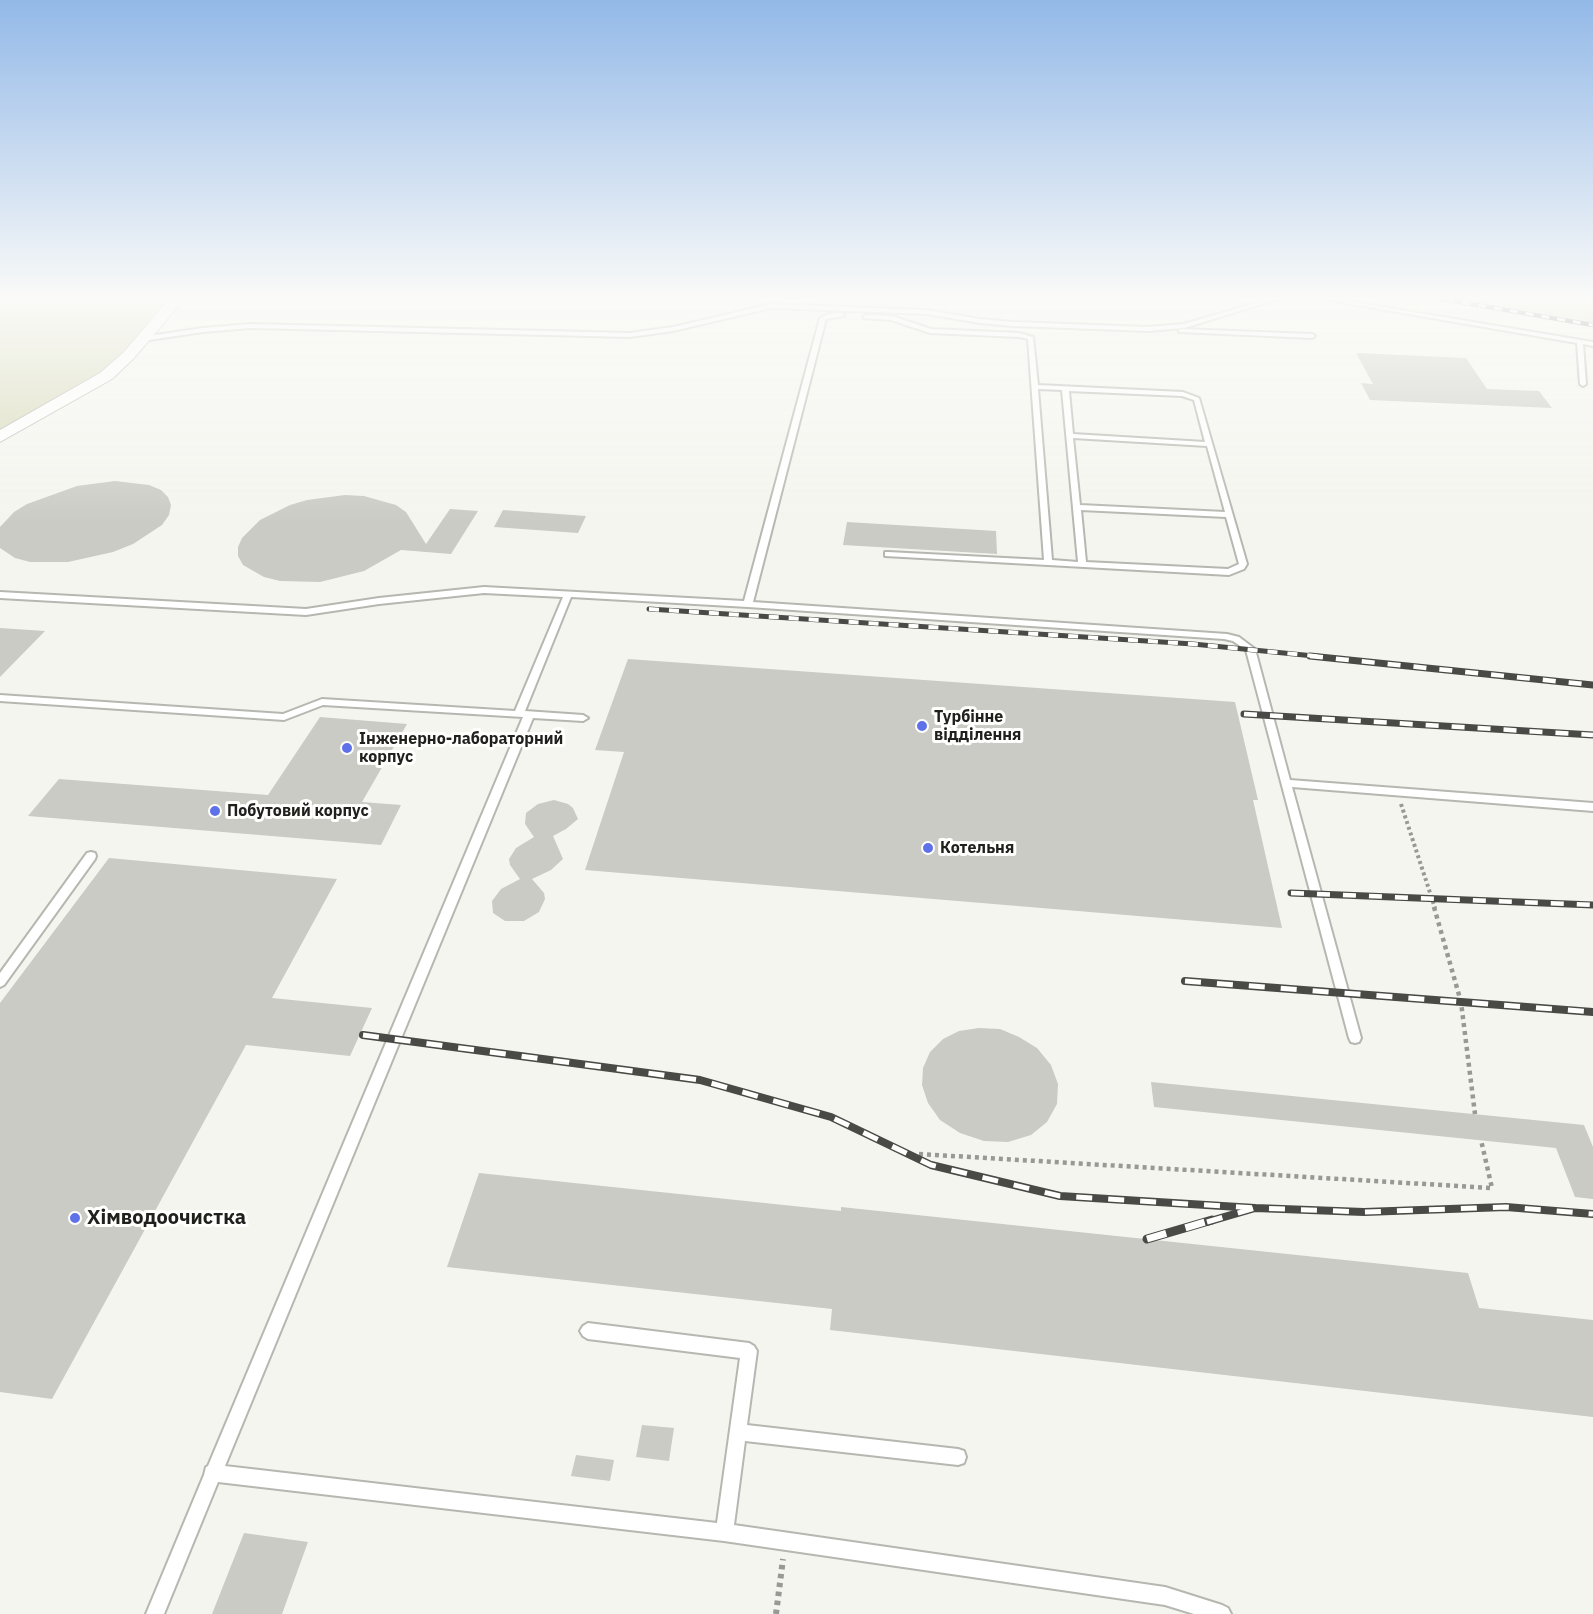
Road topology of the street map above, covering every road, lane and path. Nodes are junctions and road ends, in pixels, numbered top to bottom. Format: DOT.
graph roads {
  1 [pos="110,372"];
  2 [pos="809,372"];
  3 [pos="1034,372"];
  4 [pos="1582,372"];
  5 [pos="1583,384"];
  6 [pos="1035,387"];
  7 [pos="1065,388"];
  8 [pos="1070,436"];
  9 [pos="0,437"];
  10 [pos="1209,444"];
  11 [pos="1077,507"];
  12 [pos="1229,515"];
  13 [pos="888,554"];
  14 [pos="1048,562"];
  15 [pos="1083,564"];
  16 [pos="568,594"];
  17 [pos="0,595"];
  18 [pos="748,604"];
  19 [pos="0,698"];
  20 [pos="524,714"];
  21 [pos="583,718"];
  22 [pos="1286,783"];
  23 [pos="1397,792"];
  24 [pos="1593,807"];
  25 [pos="92,856"];
  26 [pos="0,982"];
  27 [pos="1355,1038"];
  28 [pos="1475,1114"];
  29 [pos="1481,1140"];
  30 [pos="919,1154"];
  31 [pos="588,1330"];
  32 [pos="737,1432"];
  33 [pos="958,1457"];
  34 [pos="212,1473"];
  35 [pos="724,1532"];
  36 [pos="786,1540"];
  37 [pos="155,1614"];
  38 [pos="776,1614"];
  39 [pos="1222,1614"];
  1 -- 9 [label="street"];
  2 -- 18 [label="lane"];
  3 -- 6 [label="lane"];
  4 -- 5 [label="lane"];
  6 -- 7 [label="lane"];
  6 -- 14 [label="lane"];
  7 -- 8 [label="lane"];
  7 -- 10 [label="lane"];
  8 -- 10 [label="lane"];
  8 -- 11 [label="lane"];
  10 -- 12 [label="lane"];
  11 -- 12 [label="lane"];
  11 -- 15 [label="lane"];
  12 -- 15 [label="lane"];
  13 -- 14 [label="lane"];
  14 -- 15 [label="lane"];
  16 -- 17 [label="lane"];
  16 -- 18 [label="lane"];
  16 -- 20 [label="lane"];
  18 -- 22 [label="lane"];
  19 -- 20 [label="lane"];
  20 -- 21 [label="lane"];
  20 -- 34 [label="lane"];
  22 -- 23 [label="lane"];
  22 -- 27 [label="lane"];
  23 -- 24 [label="lane"];
  23 -- 28 [label="path"];
  25 -- 26 [label="lane"];
  29 -- 30 [label="path"];
  31 -- 32 [label="lane"];
  32 -- 33 [label="lane"];
  32 -- 35 [label="lane"];
  34 -- 35 [label="lane"];
  34 -- 37 [label="lane"];
  35 -- 36 [label="lane"];
  36 -- 38 [label="path"];
  36 -- 39 [label="lane"];
}
